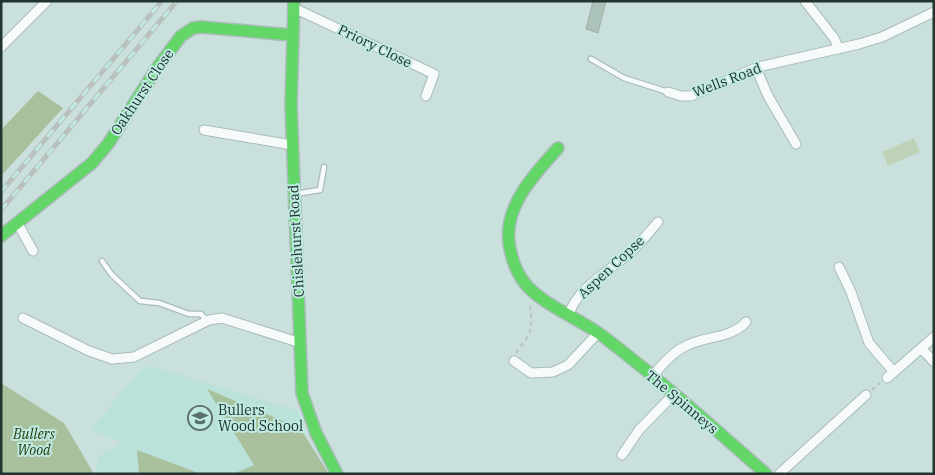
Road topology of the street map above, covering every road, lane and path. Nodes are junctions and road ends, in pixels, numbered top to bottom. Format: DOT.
graph roads {
  1 [pos="805,1"];
  2 [pos="42,3"];
  3 [pos="294,4"];
  4 [pos="934,12"];
  5 [pos="292,34"];
  6 [pos="1,47"];
  7 [pos="839,49"];
  8 [pos="591,59"];
  9 [pos="756,68"];
  10 [pos="668,92"];
  11 [pos="426,96"];
  12 [pos="204,130"];
  13 [pos="796,144"];
  14 [pos="292,145"];
  15 [pos="558,148"];
  16 [pos="324,167"];
  17 [pos="294,194"];
  18 [pos="658,222"];
  19 [pos="18,224"];
  20 [pos="1,236"];
  21 [pos="33,251"];
  22 [pos="102,260"];
  23 [pos="839,267"];
  24 [pos="536,293"];
  25 [pos="569,314"];
  26 [pos="23,318"];
  27 [pos="207,321"];
  28 [pos="746,322"];
  29 [pos="597,334"];
  30 [pos="934,337"];
  31 [pos="301,343"];
  32 [pos="922,348"];
  33 [pos="514,361"];
  34 [pos="934,362"];
  35 [pos="890,375"];
  36 [pos="653,376"];
  37 [pos="674,394"];
  38 [pos="866,394"];
  39 [pos="622,455"];
  40 [pos="337,474"];
  41 [pos="766,474"];
  42 [pos="779,474"];
  1 -- 7 [label="street"];
  2 -- 6 [label="street"];
  3 -- 5 [label="street, Chislehurst Road"];
  3 -- 11 [label="street, Priory Close"];
  4 -- 7 [label="street, Wells Road"];
  5 -- 14 [label="street, Chislehurst Road"];
  5 -- 19 [label="street, Oakhurst Close"];
  7 -- 9 [label="street, Wells Road"];
  8 -- 10 [label="lane, Wells Road"];
  9 -- 10 [label="street, Wells Road"];
  9 -- 13 [label="street"];
  12 -- 14 [label="street"];
  14 -- 17 [label="street, Chislehurst Road"];
  15 -- 24 [label="street, The Spinneys"];
  16 -- 17 [label="lane"];
  17 -- 31 [label="street, Chislehurst Road"];
  18 -- 25 [label="street, Aspen Copse"];
  19 -- 20 [label="street, Oakhurst Close"];
  19 -- 21 [label="street"];
  22 -- 27 [label="lane"];
  23 -- 35 [label="street"];
  24 -- 25 [label="street, The Spinneys"];
  24 -- 33 [label="path"];
  25 -- 29 [label="street, The Spinneys"];
  26 -- 27 [label="street"];
  27 -- 31 [label="street"];
  28 -- 36 [label="street"];
  29 -- 33 [label="street"];
  29 -- 36 [label="street, The Spinneys"];
  30 -- 32 [label="street"];
  31 -- 40 [label="street, Chislehurst Road"];
  32 -- 34 [label="street"];
  32 -- 35 [label="street"];
  35 -- 38 [label="path"];
  36 -- 37 [label="street, The Spinneys"];
  37 -- 39 [label="street"];
  37 -- 41 [label="street, The Spinneys"];
  38 -- 42 [label="street"];
}
